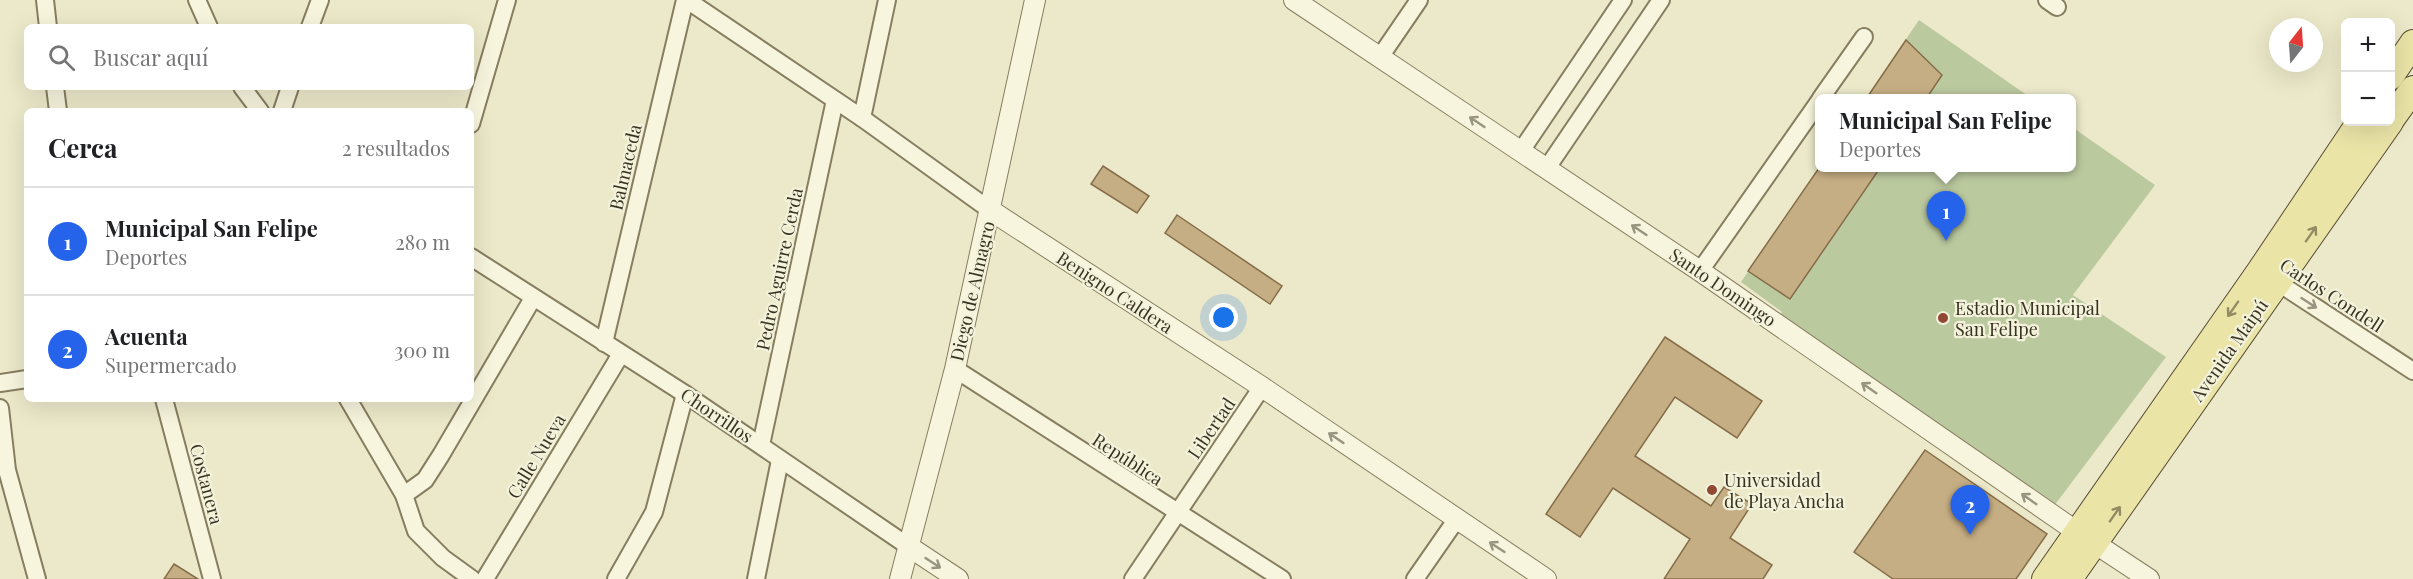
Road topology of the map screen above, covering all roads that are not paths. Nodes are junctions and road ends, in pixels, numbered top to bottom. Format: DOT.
graph roads {
  1 [pos="45,0"];
  2 [pos="196,0"];
  3 [pos="320,0"];
  4 [pos="507,0"];
  5 [pos="686,0"];
  6 [pos="887,0"];
  7 [pos="1035,0"];
  8 [pos="1294,0"];
  9 [pos="1419,0"];
  10 [pos="1623,0"];
  11 [pos="1661,0"];
  12 [pos="48,24"];
  13 [pos="208,24"];
  14 [pos="311,24"];
  15 [pos="1864,37"];
  16 [pos="2413,43"];
  17 [pos="1380,57"];
  18 [pos="2394,72"];
  19 [pos="2413,88"];
  20 [pos="55,90"];
  21 [pos="244,90"];
  22 [pos="289,90"];
  23 [pos="1824,94"];
  24 [pos="835,100"];
  25 [pos="58,108"];
  26 [pos="258,108"];
  27 [pos="283,108"];
  28 [pos="1815,108"];
  29 [pos="474,114"];
  30 [pos="2395,114"];
  31 [pos="862,118"];
  32 [pos="2358,126"];
  33 [pos="2386,126"];
  34 [pos="1521,151"];
  35 [pos="1546,168"];
  36 [pos="990,210"];
  37 [pos="474,259"];
  38 [pos="1700,271"];
  39 [pos="2269,276"];
  40 [pos="533,298"];
  41 [pos="604,343"];
  42 [pos="621,354"];
  43 [pos="955,369"];
  44 [pos="2413,372"];
  45 [pos="24,379"];
  46 [pos="0,383"];
  47 [pos="1262,387"];
  48 [pos="686,394"];
  49 [pos="474,399"];
  50 [pos="165,402"];
  51 [pos="472,402"];
  52 [pos="355,404"];
  53 [pos="0,408"];
  54 [pos="761,445"];
  55 [pos="780,460"];
  56 [pos="404,495"];
  57 [pos="1177,514"];
  58 [pos="1456,520"];
  59 [pos="2086,538"];
  60 [pos="908,546"];
  61 [pos="37,579"];
  62 [pos="212,579"];
  63 [pos="472,579"];
  64 [pos="485,579"];
  65 [pos="616,579"];
  66 [pos="756,579"];
  67 [pos="900,579"];
  68 [pos="958,579"];
  69 [pos="1133,579"];
  70 [pos="1282,579"];
  71 [pos="1415,579"];
  72 [pos="1546,579"];
  73 [pos="2045,579"];
  74 [pos="2069,579"];
  75 [pos="2149,579"];
  1 -- 12 [label="street"];
  2 -- 13 [label="street"];
  3 -- 14 [label="street"];
  4 -- 29 [label="street"];
  5 -- 24 [label="street, Benigno Caldera"];
  5 -- 41 [label="street, Balmaceda"];
  6 -- 31 [label="street"];
  7 -- 36 [label="street, Diego de Almagro"];
  8 -- 17 [label="street, Santo Domingo"];
  9 -- 17 [label="street"];
  10 -- 34 [label="street"];
  11 -- 35 [label="street"];
  15 -- 23 [label="street"];
  16 -- 18 [label="main road"];
  34 -- 17 [label="street, Santo Domingo, one-way"];
  19 -- 30 [label="main road, Avenida Maipú"];
  20 -- 25 [label="street"];
  21 -- 26 [label="street"];
  22 -- 27 [label="street"];
  24 -- 31 [label="street, Benigno Caldera"];
  24 -- 54 [label="street, Pedro Aguirre Cerda"];
  28 -- 38 [label="street"];
  31 -- 36 [label="street, Benigno Caldera"];
  32 -- 39 [label="main road, Avenida Maipú"];
  39 -- 33 [label="main road, Avenida Maipú, one-way"];
  34 -- 35 [label="street, Santo Domingo"];
  38 -- 35 [label="street, Santo Domingo, one-way"];
  36 -- 43 [label="street, Diego de Almagro"];
  36 -- 47 [label="street, Benigno Caldera"];
  37 -- 40 [label="street, Chorrillos"];
  59 -- 38 [label="street, Santo Domingo, one-way"];
  39 -- 44 [label="street, Carlos Condell, one-way"];
  39 -- 59 [label="main road, Avenida Maipú"];
  40 -- 41 [label="street, Chorrillos"];
  40 -- 49 [label="street"];
  41 -- 42 [label="street, Chorrillos"];
  42 -- 48 [label="street, Chorrillos"];
  42 -- 64 [label="street, Calle Nueva"];
  43 -- 57 [label="street, República"];
  43 -- 60 [label="street, Diego de Almagro"];
  45 -- 46 [label="street"];
  47 -- 57 [label="street, Libertad"];
  58 -- 47 [label="street, Benigno Caldera, one-way"];
  48 -- 54 [label="street, Chorrillos"];
  48 -- 65 [label="street"];
  50 -- 62 [label="street, Costanera"];
  51 -- 56 [label="street"];
  52 -- 56 [label="street"];
  53 -- 61 [label="street"];
  54 -- 55 [label="street, Chorrillos"];
  55 -- 60 [label="street, Chorrillos"];
  55 -- 66 [label="street"];
  56 -- 63 [label="street"];
  57 -- 69 [label="street, Libertad"];
  57 -- 70 [label="street, República"];
  58 -- 71 [label="street"];
  72 -- 58 [label="street, Benigno Caldera, one-way"];
  59 -- 73 [label="main road, Avenida Maipú"];
  59 -- 74 [label="main road, Avenida Maipú"];
  59 -- 75 [label="street, Santo Domingo"];
  60 -- 67 [label="street, Diego de Almagro"];
  60 -- 68 [label="street, Chorrillos, one-way"];
}
